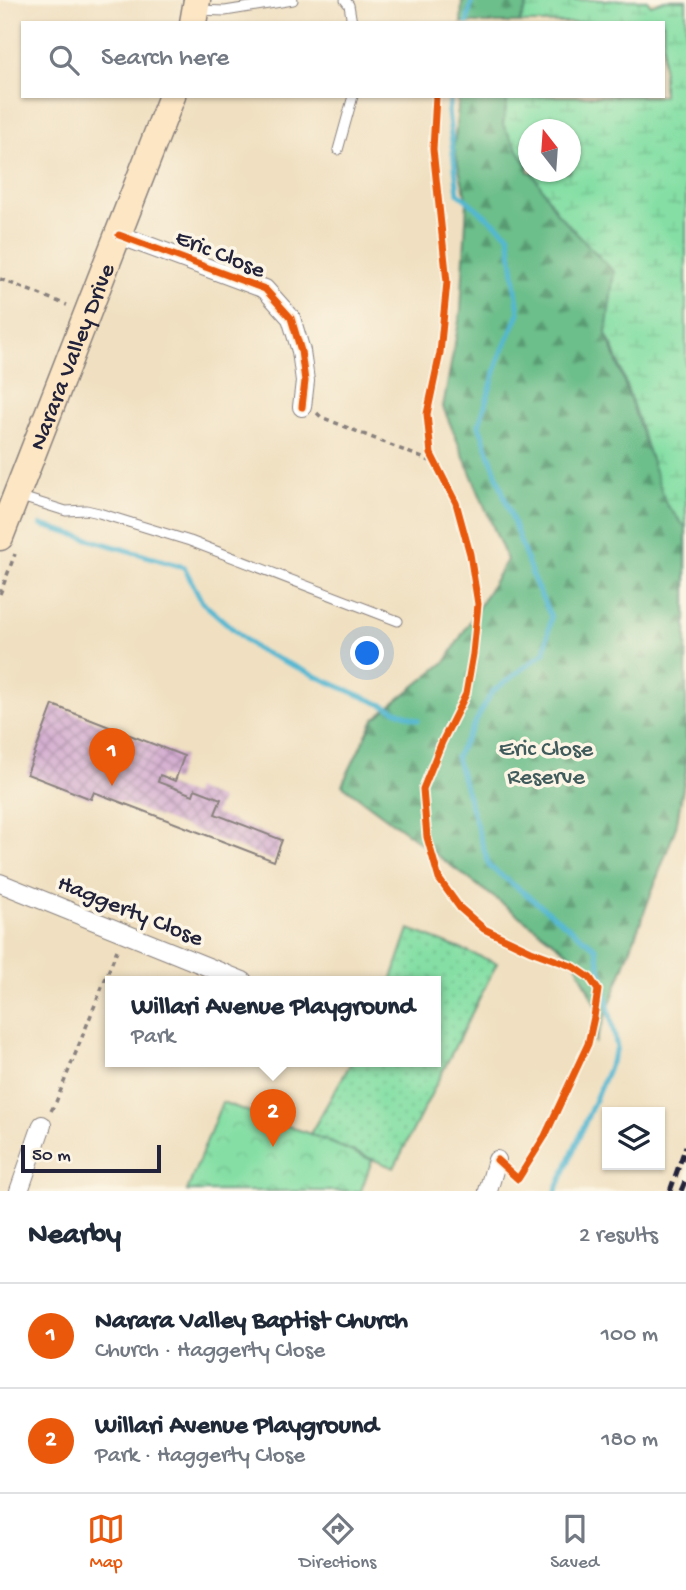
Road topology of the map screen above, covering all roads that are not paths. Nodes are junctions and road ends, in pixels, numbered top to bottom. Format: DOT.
graph roads {
  1 [pos="293,0"];
  2 [pos="345,0"];
  3 [pos="195,11"];
  4 [pos="352,21"];
  5 [pos="171,98"];
  6 [pos="352,98"];
  7 [pos="338,150"];
  8 [pos="119,235"];
  9 [pos="302,403"];
  10 [pos="16,495"];
  11 [pos="0,537"];
  12 [pos="398,621"];
  13 [pos="0,883"];
  14 [pos="230,976"];
  15 [pos="42,1125"];
  16 [pos="497,1160"];
  17 [pos="19,1191"];
  18 [pos="488,1191"];
  1 -- 3 [label="lane"];
  2 -- 4 [label="lane"];
  5 -- 8 [label="main road, Narara Valley Drive"];
  6 -- 7 [label="lane"];
  8 -- 9 [label="street, Eric Close"];
  8 -- 10 [label="main road, Narara Valley Drive"];
  10 -- 11 [label="main road, Narara Valley Drive"];
  10 -- 12 [label="lane"];
  13 -- 14 [label="street, Haggerty Close"];
  15 -- 17 [label="street"];
  16 -- 18 [label="street"];
}
